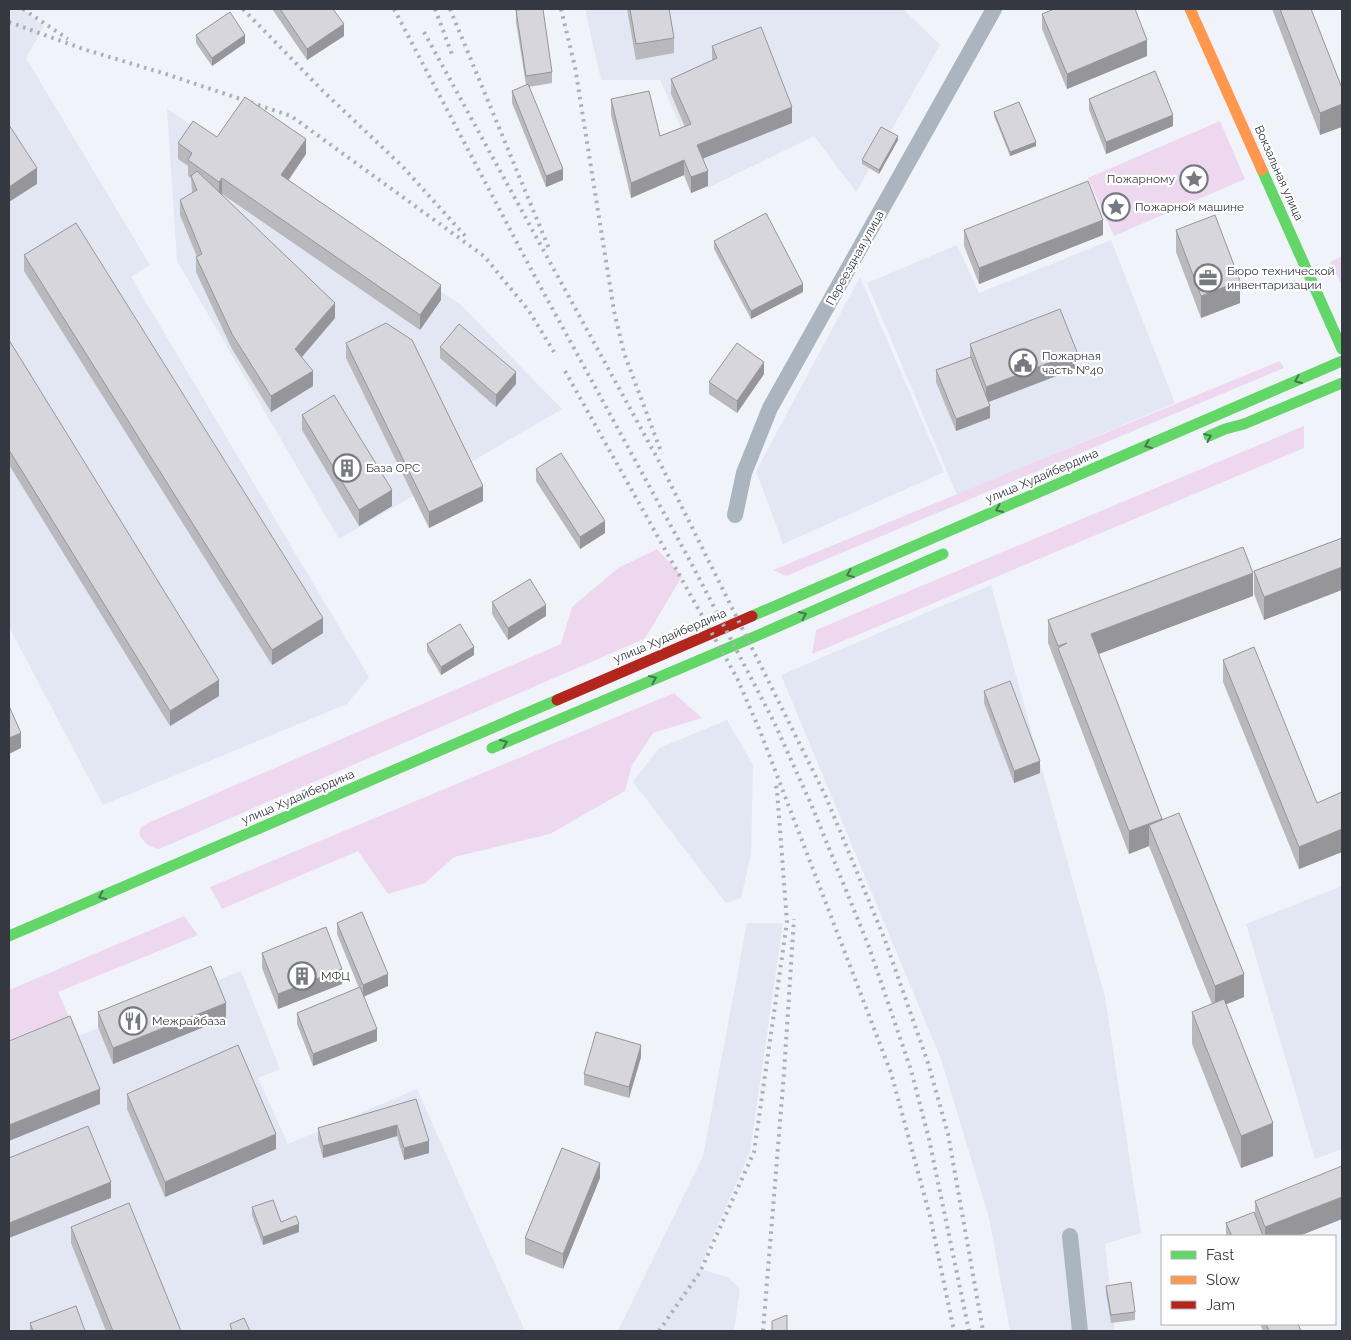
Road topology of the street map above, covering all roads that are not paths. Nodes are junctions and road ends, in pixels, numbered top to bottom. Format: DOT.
graph roads {
  1 [pos="994,9"];
  2 [pos="1190,9"];
  3 [pos="1342,349"];
  4 [pos="1342,361"];
  5 [pos="1342,377"];
  6 [pos="1342,383"];
  7 [pos="1225,429"];
  8 [pos="1198,441"];
  9 [pos="735,515"];
  10 [pos="952,550"];
  11 [pos="485,751"];
  12 [pos="9,936"];
  13 [pos="1070,1236"];
  14 [pos="1080,1331"];
  1 -- 9 [label="street, Переездная улица"];
  2 -- 3 [label="main road, Вокзальная улица"];
  4 -- 12 [label="main road, улица Худайбердина, one-way"];
  5 -- 7 [label="main road"];
  6 -- 7 [label="main road"];
  8 -- 7 [label="main road, one-way"];
  11 -- 10 [label="main road, one-way"];
  13 -- 14 [label="street"];
}
